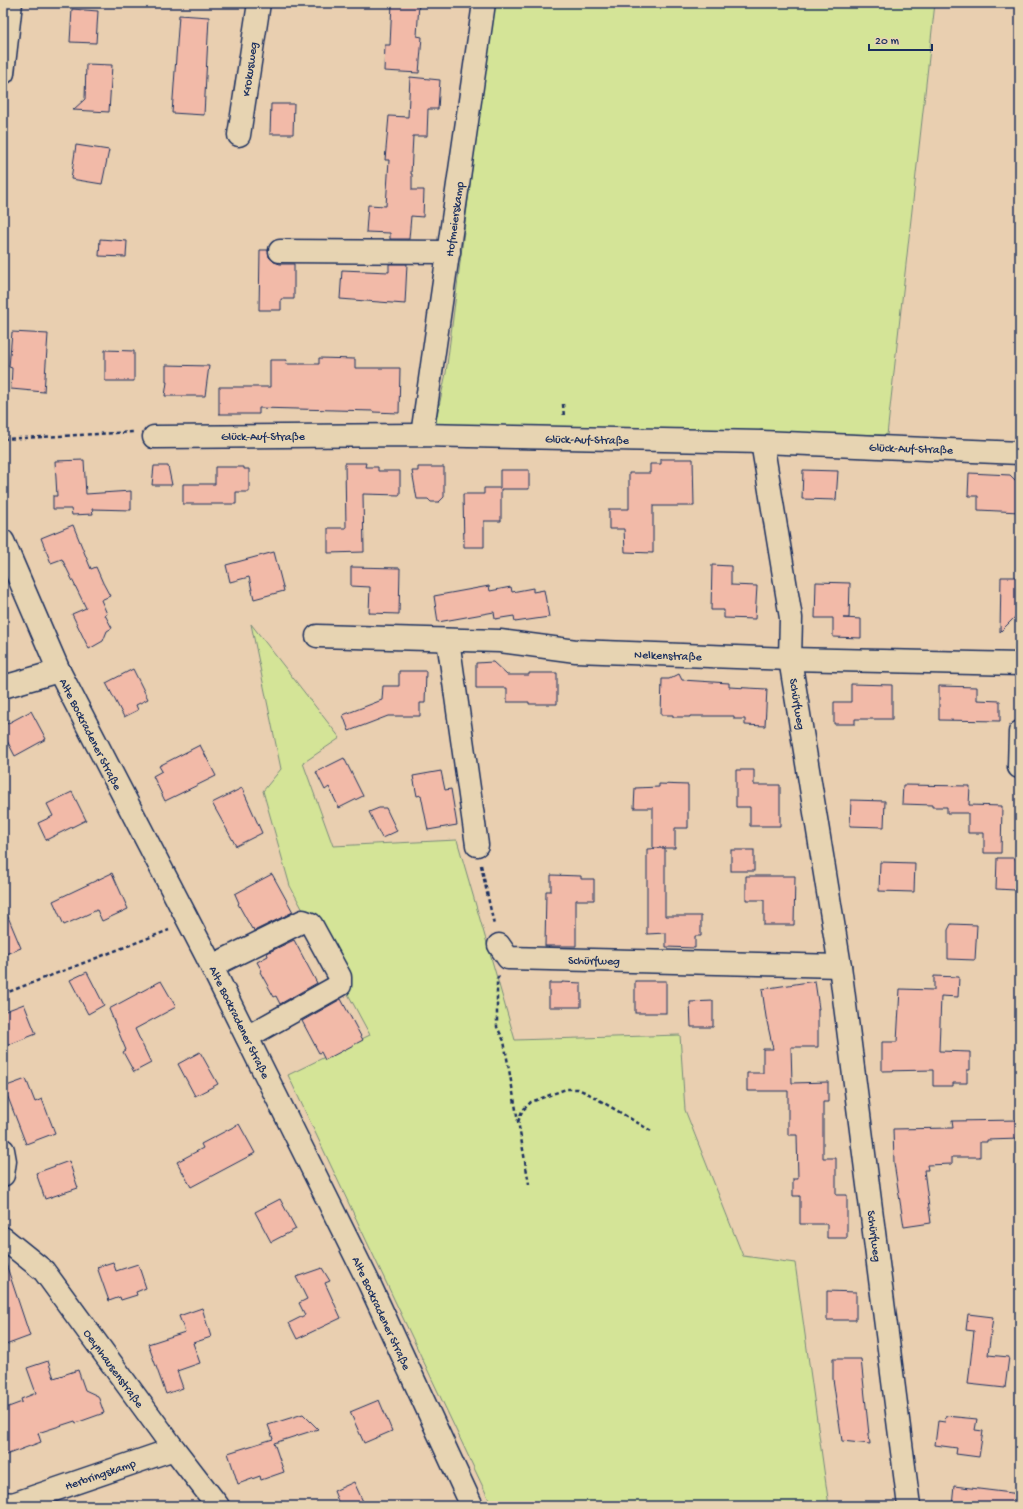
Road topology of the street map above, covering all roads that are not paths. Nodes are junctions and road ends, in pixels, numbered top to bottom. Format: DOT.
graph roads {
  1 [pos="11,3"];
  2 [pos="259,3"];
  3 [pos="484,3"];
  4 [pos="3,73"];
  5 [pos="239,135"];
  6 [pos="280,251"];
  7 [pos="449,252"];
  8 [pos="422,436"];
  9 [pos="154,437"];
  10 [pos="762,442"];
  11 [pos="1020,453"];
  12 [pos="3,541"];
  13 [pos="318,636"];
  14 [pos="448,640"];
  15 [pos="790,659"];
  16 [pos="1020,664"];
  17 [pos="59,671"];
  18 [pos="3,687"];
  19 [pos="1020,732"];
  20 [pos="1019,767"];
  21 [pos="476,845"];
  22 [pos="503,952"];
  23 [pos="212,966"];
  24 [pos="840,966"];
  25 [pos="247,1037"];
  26 [pos="3,1150"];
  27 [pos="3,1175"];
  28 [pos="3,1238"];
  29 [pos="174,1449"];
  30 [pos="3,1503"];
  31 [pos="218,1506"];
  32 [pos="472,1506"];
  33 [pos="910,1506"];
  1 -- 4 [label="street"];
  2 -- 5 [label="street, Krokusweg"];
  3 -- 7 [label="street, Hofmeierskamp"];
  6 -- 7 [label="street"];
  7 -- 8 [label="street, Hofmeierskamp"];
  8 -- 9 [label="street, Glück-Auf-Straße"];
  8 -- 10 [label="street, Glück-Auf-Straße"];
  10 -- 11 [label="street, Glück-Auf-Straße"];
  10 -- 15 [label="street, Schürfweg"];
  12 -- 17 [label="street, Alte Bockradener Straße"];
  13 -- 14 [label="street, Nelkenstraße"];
  14 -- 15 [label="street, Nelkenstraße"];
  14 -- 21 [label="street"];
  15 -- 16 [label="street, Nelkenstraße"];
  15 -- 24 [label="street, Schürfweg"];
  17 -- 18 [label="street"];
  17 -- 23 [label="street, Alte Bockradener Straße"];
  19 -- 20 [label="street"];
  22 -- 24 [label="street, Schürfweg"];
  23 -- 25 [label="street, Alte Bockradener Straße"];
  23 -- 25 [label="street"];
  24 -- 33 [label="street, Schürfweg"];
  25 -- 32 [label="street, Alte Bockradener Straße"];
  26 -- 27 [label="street"];
  28 -- 29 [label="street, Oeynhausenstraße"];
  29 -- 30 [label="street, Herbringskamp"];
  29 -- 31 [label="street, Oeynhausenstraße"];
}
